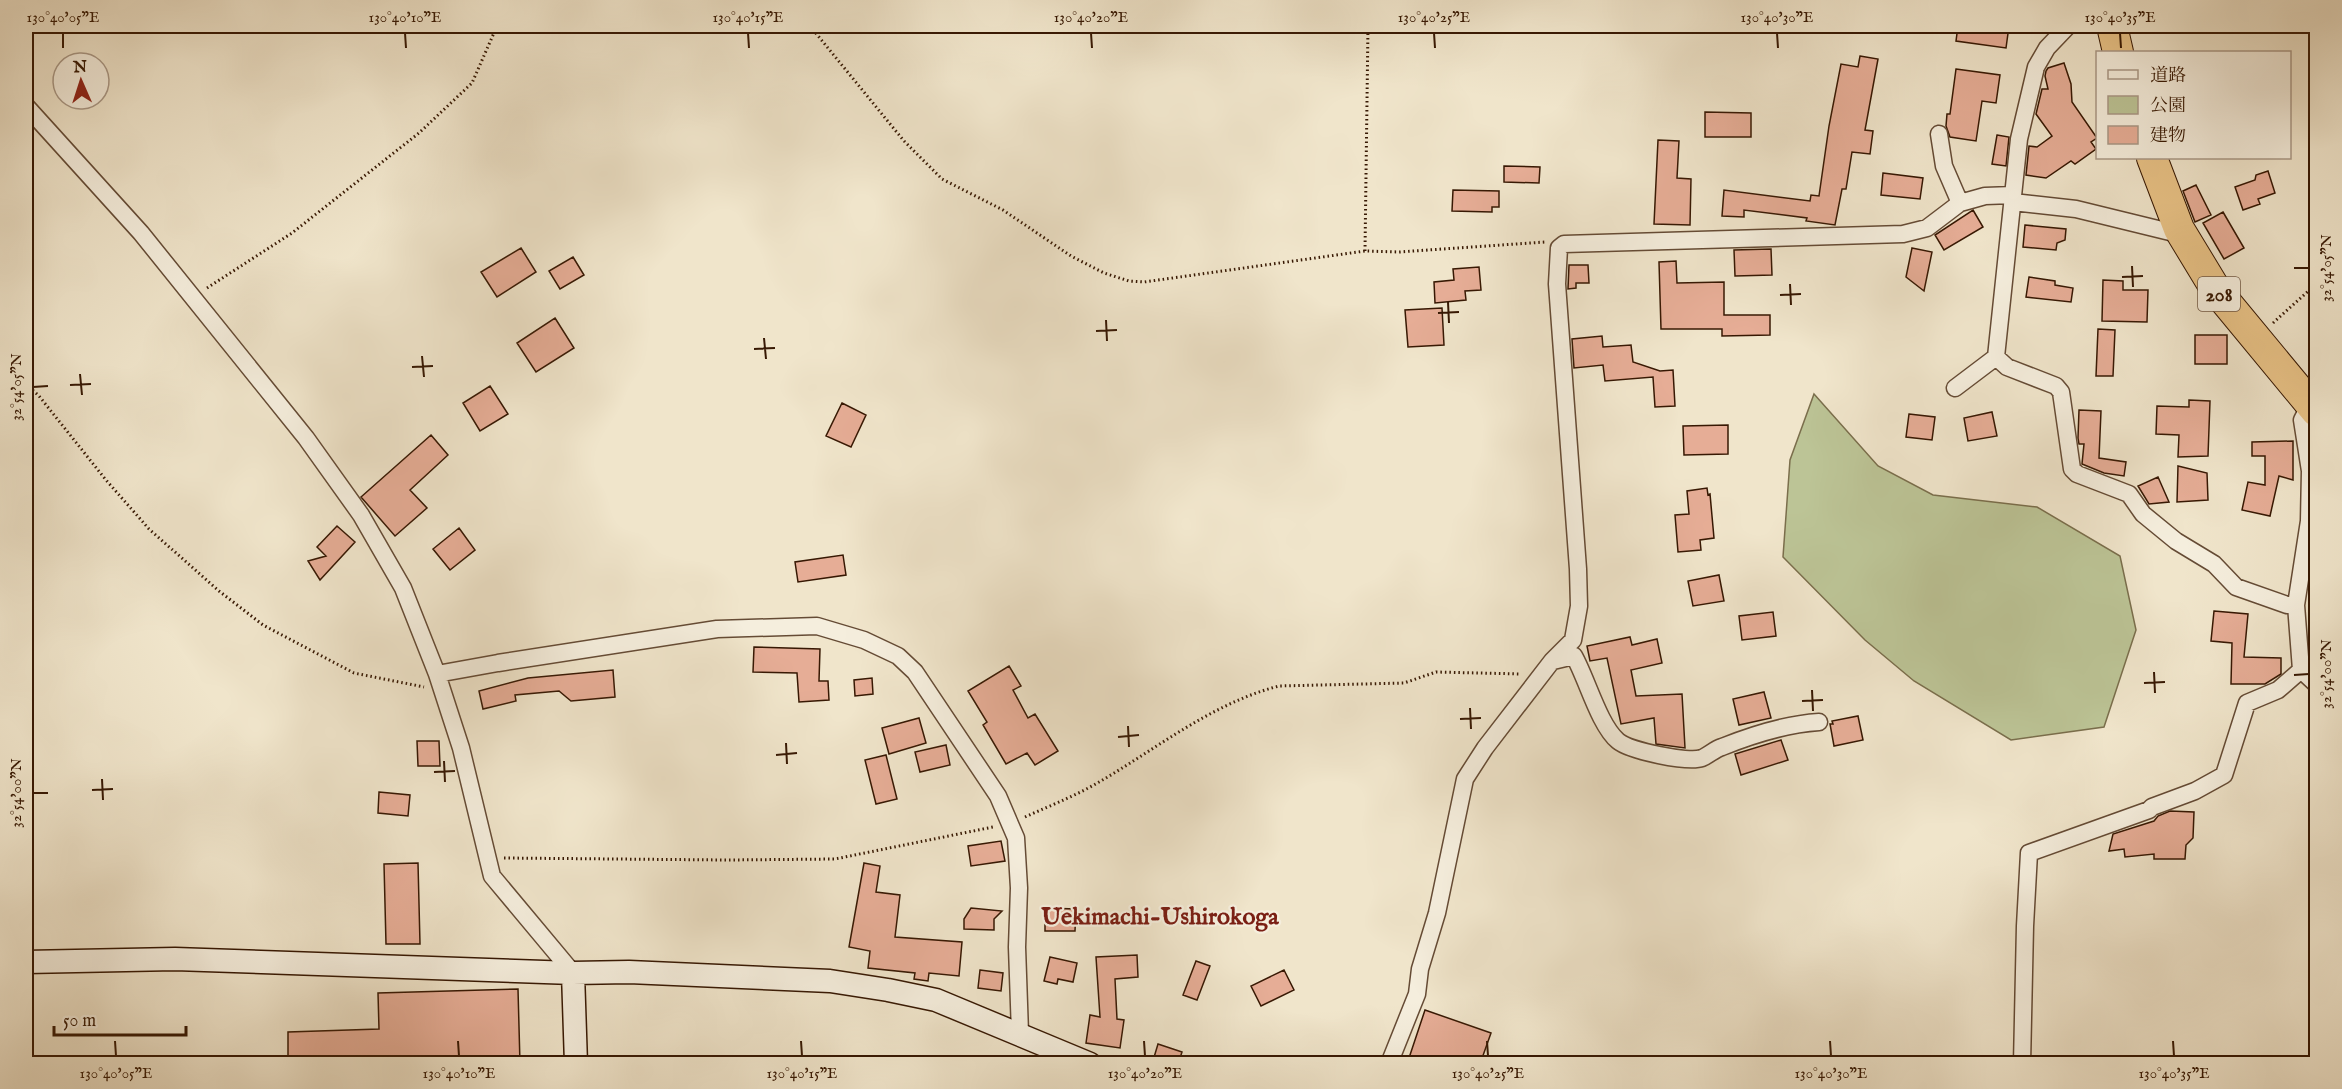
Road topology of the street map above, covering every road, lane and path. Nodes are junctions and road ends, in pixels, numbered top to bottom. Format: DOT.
graph roads {
  1 [pos="497,26"];
  2 [pos="810,26"];
  3 [pos="1368,26"];
  4 [pos="2068,26"];
  5 [pos="2112,26"];
  6 [pos="2118,51"];
  7 [pos="26,106"];
  8 [pos="1939,134"];
  9 [pos="2152,159"];
  10 [pos="2013,199"];
  11 [pos="1960,203"];
  12 [pos="2179,229"];
  13 [pos="1559,248"];
  14 [pos="1365,251"];
  15 [pos="2316,284"];
  16 [pos="193,297"];
  17 [pos="2256,338"];
  18 [pos="1996,357"];
  19 [pos="26,384"];
  20 [pos="1955,388"];
  21 [pos="2313,407"];
  22 [pos="2296,605"];
  23 [pos="1548,668"];
  24 [pos="2301,670"];
  25 [pos="437,674"];
  26 [pos="2316,684"];
  27 [pos="443,691"];
  28 [pos="1819,722"];
  29 [pos="1009,824"];
  30 [pos="488,857"];
  31 [pos="26,962"];
  32 [pos="573,973"];
  33 [pos="1020,1033"];
  34 [pos="576,1064"];
  35 [pos="1090,1064"];
  36 [pos="1389,1064"];
  37 [pos="2022,1064"];
  1 -- 16 [label="path"];
  2 -- 14 [label="path"];
  3 -- 14 [label="path"];
  4 -- 10 [label="street"];
  5 -- 6 [label="highway"];
  7 -- 16 [label="street"];
  8 -- 11 [label="street"];
  9 -- 12 [label="highway, 208"];
  10 -- 11 [label="street"];
  10 -- 12 [label="street"];
  10 -- 18 [label="street"];
  11 -- 13 [label="street"];
  12 -- 17 [label="highway, 208"];
  13 -- 14 [label="path"];
  13 -- 23 [label="street"];
  15 -- 17 [label="path"];
  16 -- 25 [label="street"];
  17 -- 21 [label="highway, 208"];
  18 -- 20 [label="street"];
  18 -- 22 [label="street"];
  19 -- 27 [label="path"];
  21 -- 22 [label="street"];
  22 -- 24 [label="street"];
  23 -- 28 [label="street"];
  23 -- 29 [label="path"];
  23 -- 36 [label="street"];
  24 -- 26 [label="street"];
  24 -- 37 [label="street"];
  25 -- 27 [label="street"];
  25 -- 29 [label="street"];
  27 -- 30 [label="street"];
  29 -- 30 [label="path"];
  29 -- 33 [label="street"];
  30 -- 32 [label="street"];
  31 -- 32 [label="street"];
  32 -- 33 [label="street"];
  32 -- 34 [label="street"];
  33 -- 35 [label="street"];
}
